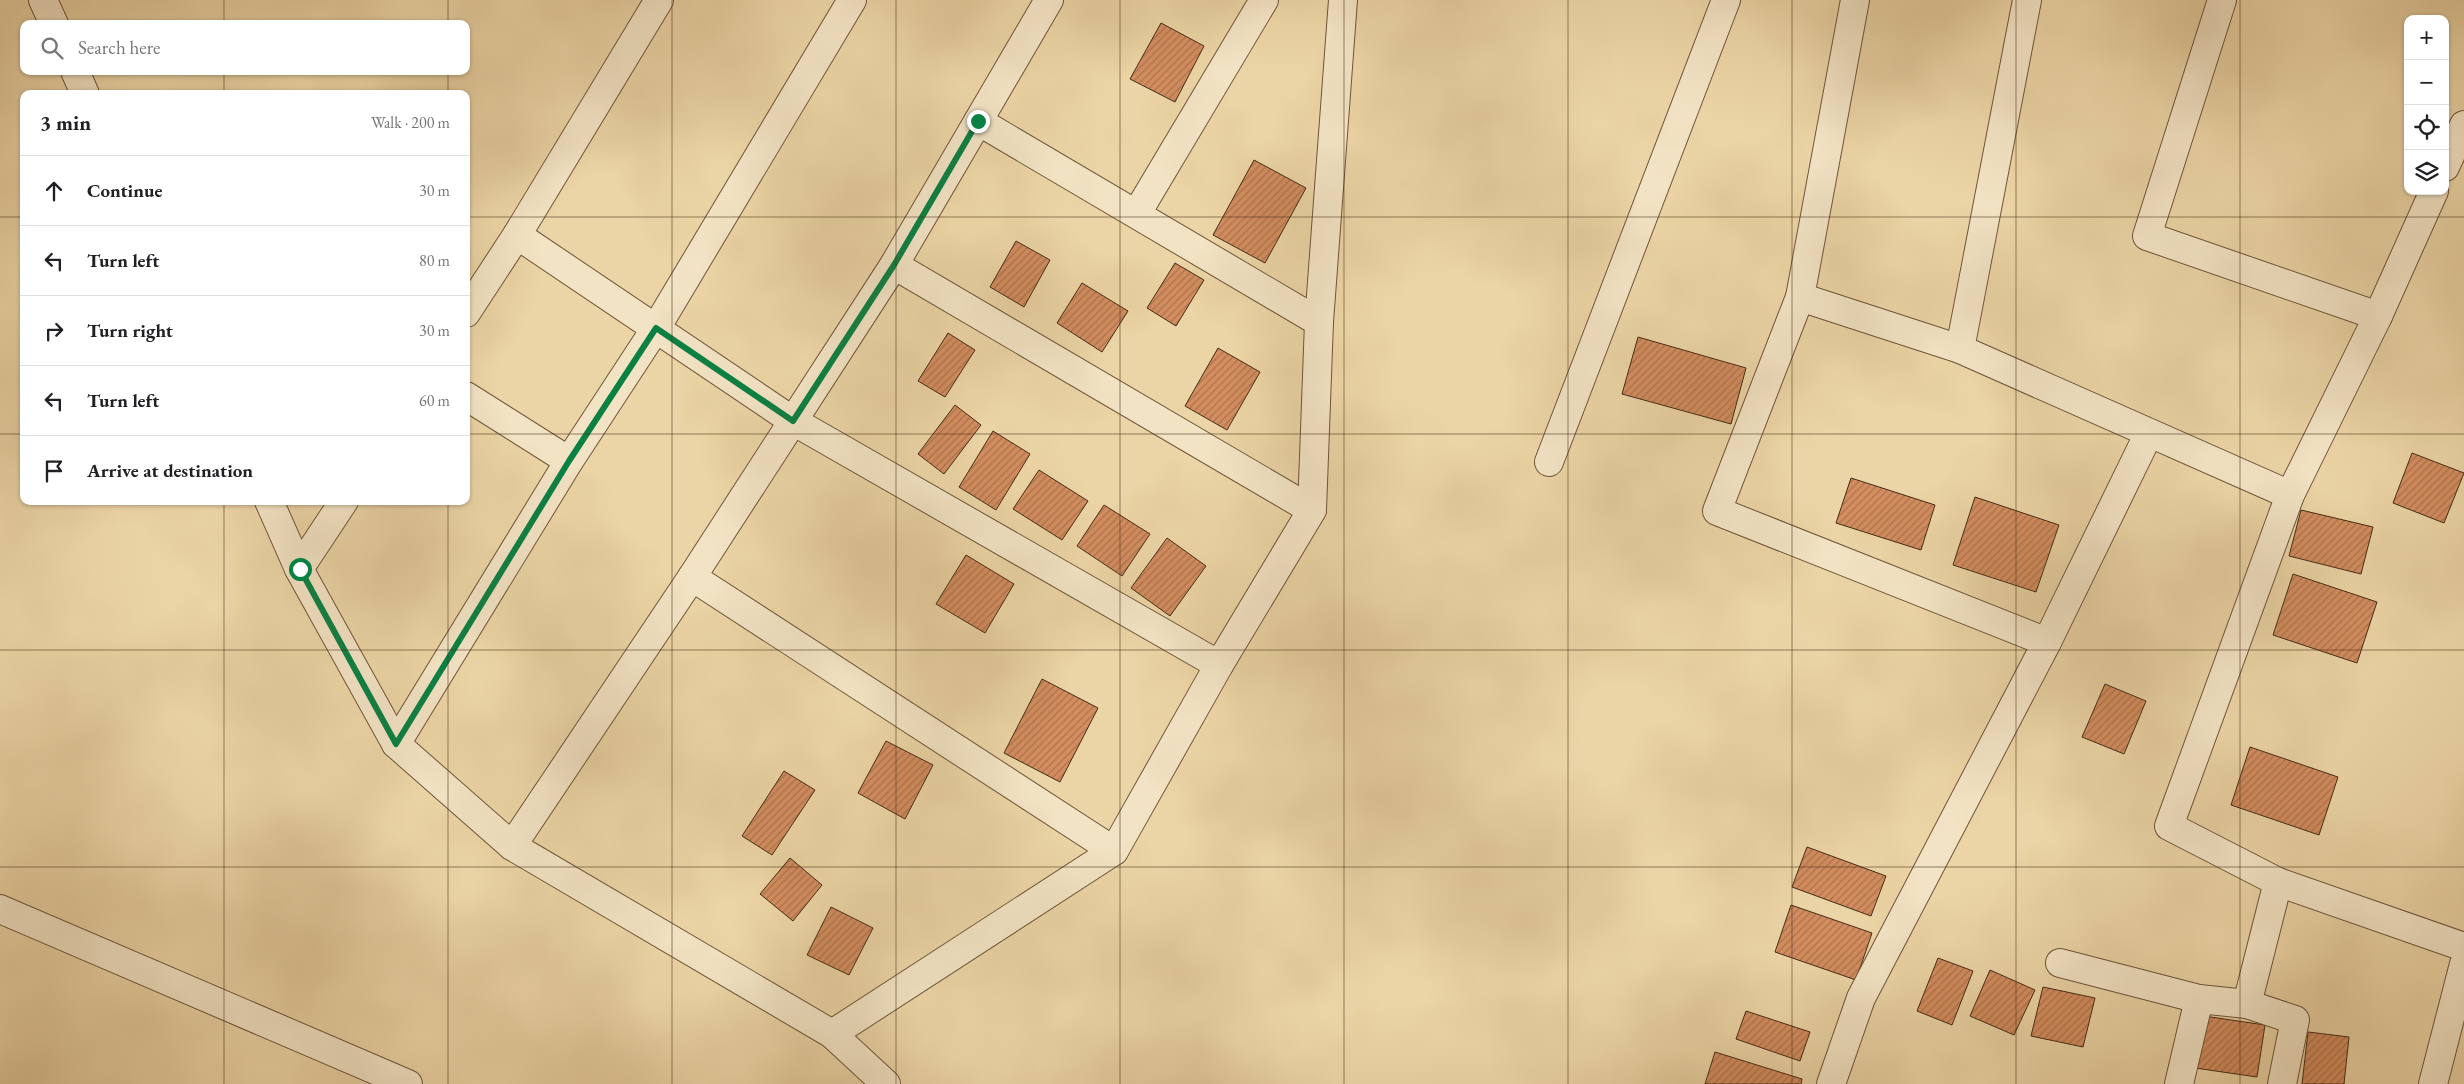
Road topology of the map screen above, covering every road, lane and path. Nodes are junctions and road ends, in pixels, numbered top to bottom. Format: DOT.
graph roads {
  1 [pos="43,0"];
  2 [pos="659,0"];
  3 [pos="852,0"];
  4 [pos="1049,0"];
  5 [pos="1264,0"];
  6 [pos="1343,0"];
  7 [pos="1726,0"];
  8 [pos="1855,0"];
  9 [pos="2027,0"];
  10 [pos="2222,0"];
  11 [pos="52,20"];
  12 [pos="77,75"];
  13 [pos="83,90"];
  14 [pos="978,121"];
  15 [pos="2464,125"];
  16 [pos="2449,158"];
  17 [pos="2432,195"];
  18 [pos="1137,213"];
  19 [pos="517,235"];
  20 [pos="894,265"];
  21 [pos="1800,297"];
  22 [pos="470,307"];
  23 [pos="2378,316"];
  24 [pos="1319,322"];
  25 [pos="656,328"];
  26 [pos="1960,349"];
  27 [pos="470,399"];
  28 [pos="793,421"];
  29 [pos="2149,433"];
  30 [pos="569,461"];
  31 [pos="1549,462"];
  32 [pos="2290,495"];
  33 [pos="271,505"];
  34 [pos="341,505"];
  35 [pos="1312,510"];
  36 [pos="300,569"];
  37 [pos="692,577"];
  38 [pos="2047,642"];
  39 [pos="1218,665"];
  40 [pos="396,744"];
  41 [pos="512,846"];
  42 [pos="1114,851"];
  43 [pos="2278,882"];
  44 [pos="0,909"];
  45 [pos="2464,947"];
  46 [pos="2060,963"];
  47 [pos="2464,964"];
  48 [pos="2199,999"];
  49 [pos="2247,1004"];
  50 [pos="832,1034"];
  51 [pos="408,1084"];
  52 [pos="886,1084"];
  53 [pos="1831,1084"];
  54 [pos="2179,1084"];
  55 [pos="2282,1084"];
  56 [pos="2433,1084"];
  1 -- 11 [label="street"];
  2 -- 19 [label="street"];
  3 -- 25 [label="street"];
  4 -- 14 [label="street"];
  5 -- 18 [label="street"];
  6 -- 24 [label="street"];
  7 -- 31 [label="street"];
  8 -- 21 [label="street"];
  9 -- 26 [label="street"];
  10 -- 23 [label="street"];
  12 -- 13 [label="street"];
  14 -- 18 [label="street"];
  14 -- 20 [label="street"];
  15 -- 16 [label="street"];
  17 -- 23 [label="street"];
  18 -- 24 [label="street"];
  19 -- 22 [label="street"];
  19 -- 25 [label="street"];
  20 -- 28 [label="street"];
  20 -- 35 [label="street"];
  21 -- 26 [label="street"];
  21 -- 38 [label="street"];
  23 -- 32 [label="street"];
  24 -- 35 [label="street"];
  25 -- 28 [label="street"];
  25 -- 30 [label="street"];
  26 -- 29 [label="street"];
  27 -- 30 [label="street"];
  28 -- 37 [label="street"];
  28 -- 39 [label="street"];
  29 -- 32 [label="street"];
  29 -- 38 [label="street"];
  30 -- 40 [label="street"];
  32 -- 43 [label="street"];
  33 -- 36 [label="street"];
  34 -- 36 [label="street"];
  35 -- 39 [label="street"];
  36 -- 40 [label="street"];
  37 -- 41 [label="street"];
  37 -- 42 [label="street"];
  38 -- 53 [label="street"];
  39 -- 42 [label="street"];
  40 -- 41 [label="street"];
  41 -- 50 [label="street"];
  42 -- 50 [label="street"];
  43 -- 45 [label="street"];
  43 -- 49 [label="street"];
  44 -- 51 [label="street"];
  46 -- 48 [label="street"];
  47 -- 56 [label="street"];
  48 -- 49 [label="street"];
  48 -- 54 [label="street"];
  49 -- 55 [label="street"];
  50 -- 52 [label="street"];
}
